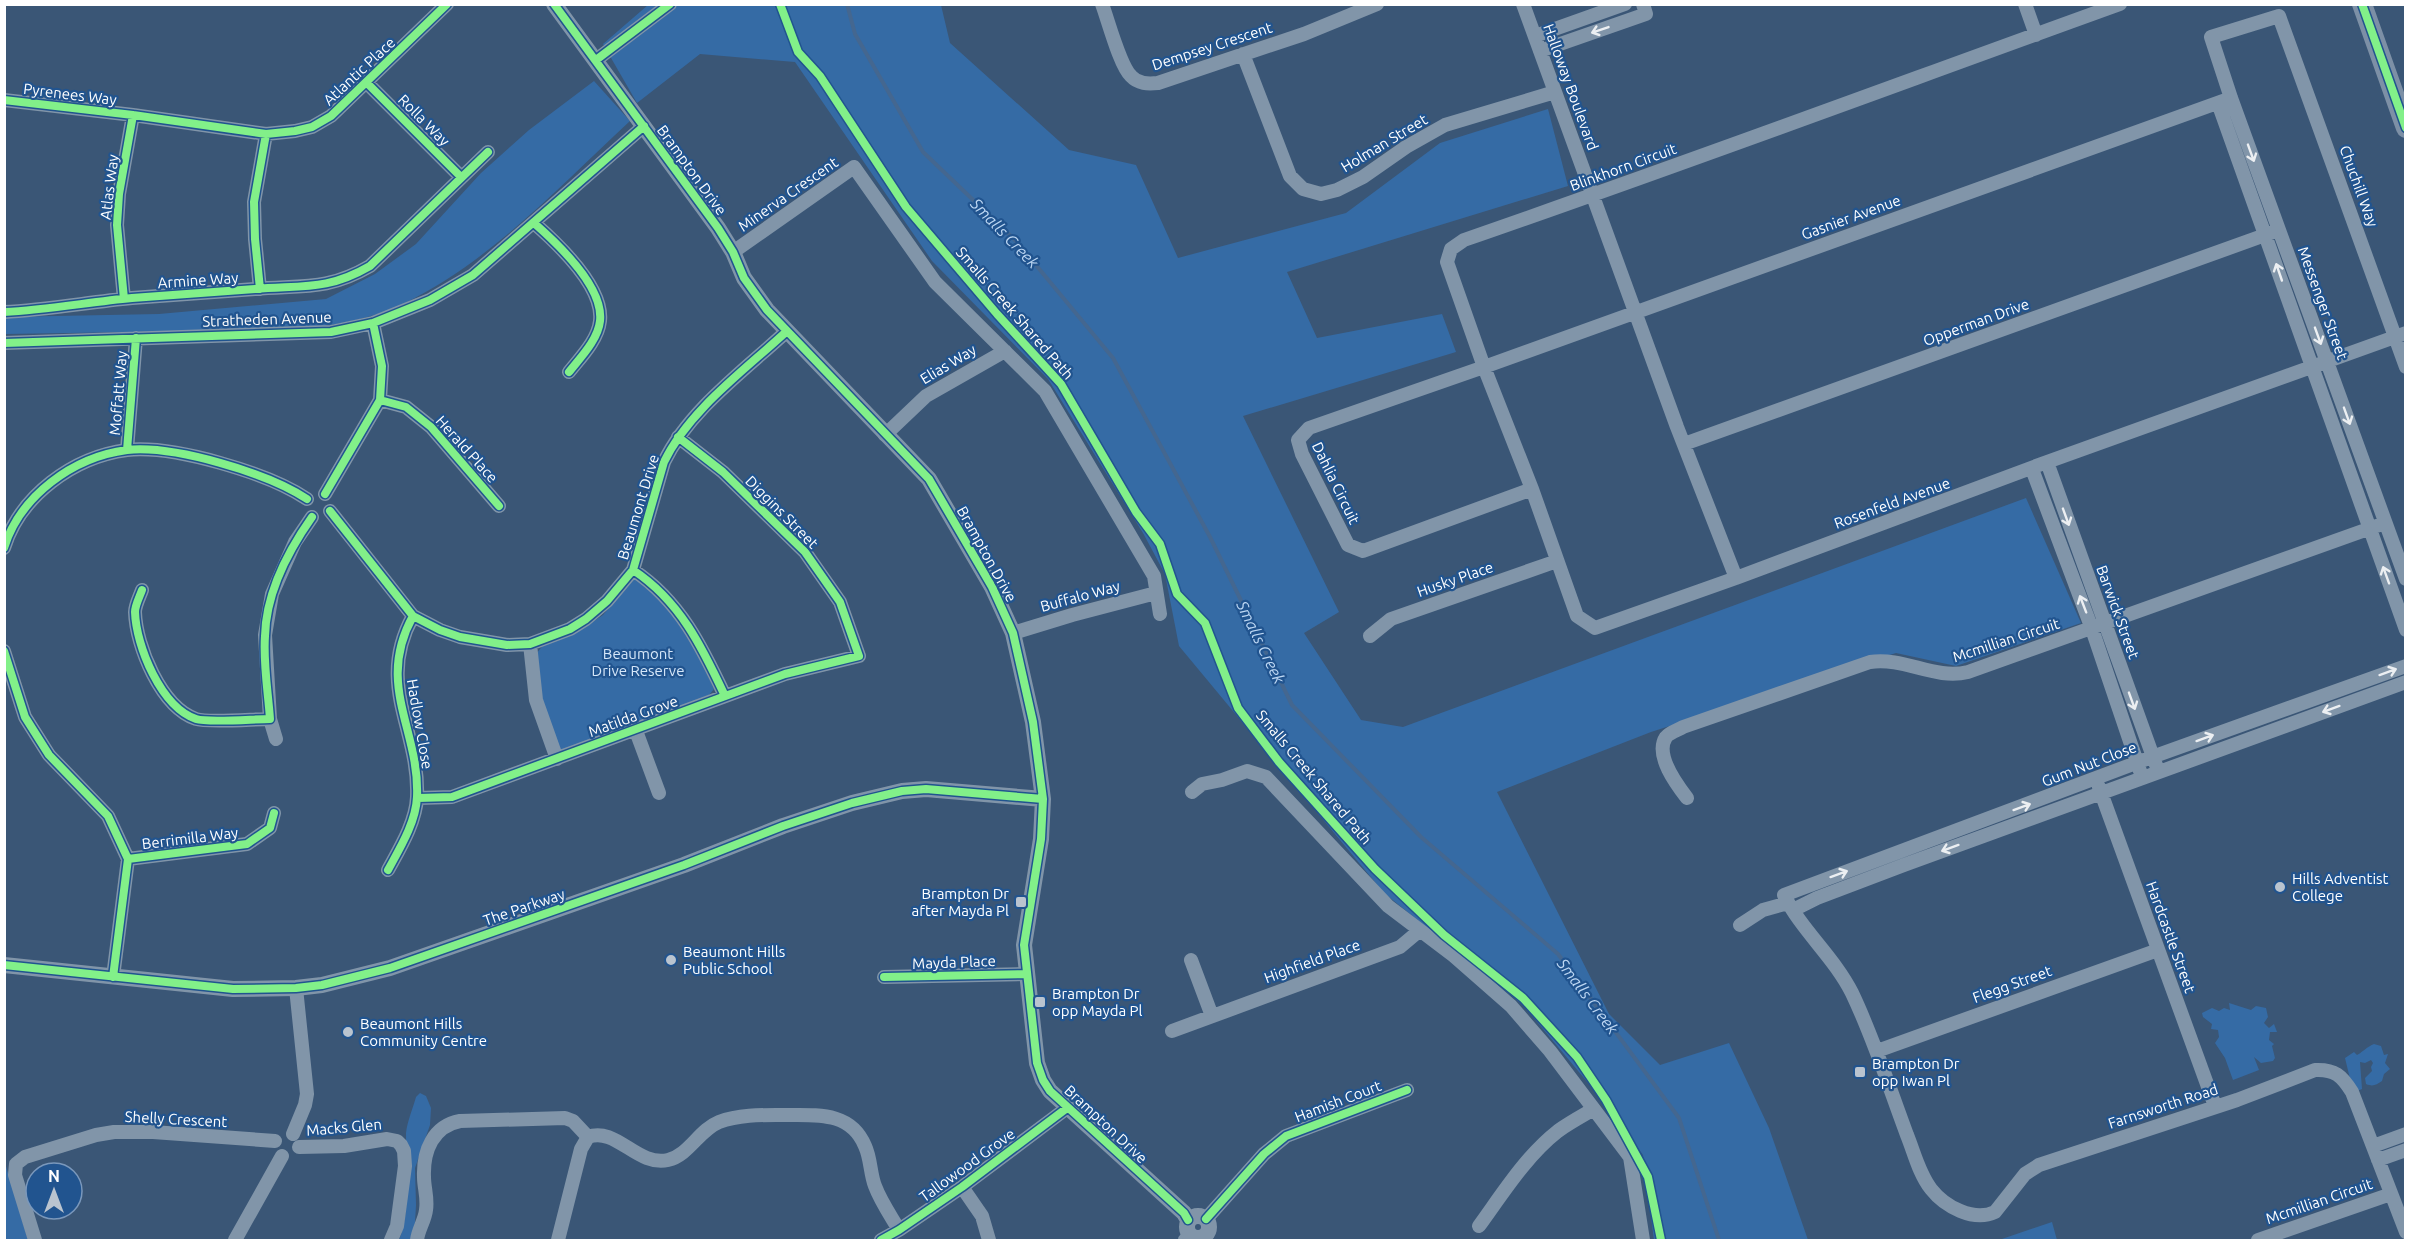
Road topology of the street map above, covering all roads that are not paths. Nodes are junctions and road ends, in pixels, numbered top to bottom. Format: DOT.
graph roads {
  1 [pos="447,4"];
  2 [pos="554,4"];
  3 [pos="670,4"];
  4 [pos="1102,4"];
  5 [pos="1523,4"];
  6 [pos="1625,4"];
  7 [pos="1643,4"];
  8 [pos="2025,4"];
  9 [pos="2120,4"];
  10 [pos="2362,4"];
  11 [pos="1373,5"];
  12 [pos="2036,34"];
  13 [pos="1535,36"];
  14 [pos="2211,37"];
  15 [pos="1540,51"];
  16 [pos="1243,54"];
  17 [pos="596,60"];
  18 [pos="367,83"];
  19 [pos="1556,92"];
  20 [pos="4,100"];
  21 [pos="2224,100"];
  22 [pos="133,115"];
  23 [pos="644,126"];
  24 [pos="2406,128"];
  25 [pos="266,134"];
  26 [pos="488,152"];
  27 [pos="461,177"];
  28 [pos="1593,195"];
  29 [pos="534,223"];
  30 [pos="2272,233"];
  31 [pos="733,252"];
  32 [pos="260,288"];
  33 [pos="124,299"];
  34 [pos="1636,311"];
  35 [pos="4,312"];
  36 [pos="373,323"];
  37 [pos="787,331"];
  38 [pos="2400,334"];
  39 [pos="136,338"];
  40 [pos="4,343"];
  41 [pos="1005,351"];
  42 [pos="2327,361"];
  43 [pos="2312,366"];
  44 [pos="2406,367"];
  45 [pos="1484,368"];
  46 [pos="569,372"];
  47 [pos="380,400"];
  48 [pos="885,435"];
  49 [pos="678,437"];
  50 [pos="1684,444"];
  51 [pos="127,450"];
  52 [pos="2047,462"];
  53 [pos="2032,469"];
  54 [pos="1532,489"];
  55 [pos="325,494"];
  56 [pos="307,499"];
  57 [pos="499,506"];
  58 [pos="330,511"];
  59 [pos="312,517"];
  60 [pos="2385,523"];
  61 [pos="2369,529"];
  62 [pos="7,530"];
  63 [pos="4,548"];
  64 [pos="1557,561"];
  65 [pos="633,570"];
  66 [pos="1736,578"];
  67 [pos="2406,579"];
  68 [pos="142,590"];
  69 [pos="1156,593"];
  70 [pos="1160,614"];
  71 [pos="413,616"];
  72 [pos="2098,626"];
  73 [pos="2406,630"];
  74 [pos="1013,633"];
  75 [pos="1370,636"];
  76 [pos="530,644"];
  77 [pos="4,651"];
  78 [pos="859,656"];
  79 [pos="2406,666"];
  80 [pos="2406,682"];
  81 [pos="725,696"];
  82 [pos="270,718"];
  83 [pos="636,731"];
  84 [pos="276,739"];
  85 [pos="2152,757"];
  86 [pos="557,759"];
  87 [pos="2137,763"];
  88 [pos="2159,772"];
  89 [pos="2143,778"];
  90 [pos="2096,779"];
  91 [pos="1192,792"];
  92 [pos="658,793"];
  93 [pos="2102,794"];
  94 [pos="417,798"];
  95 [pos="1687,798"];
  96 [pos="1043,799"];
  97 [pos="274,813"];
  98 [pos="128,859"];
  99 [pos="388,870"];
  100 [pos="1789,903"];
  101 [pos="1740,925"];
  102 [pos="1419,931"];
  103 [pos="2158,950"];
  104 [pos="1191,960"];
  105 [pos="4,965"];
  106 [pos="1026,974"];
  107 [pos="113,977"];
  108 [pos="884,977"];
  109 [pos="296,988"];
  110 [pos="1212,1016"];
  111 [pos="1172,1031"];
  112 [pos="1877,1052"];
  113 [pos="1407,1090"];
  114 [pos="2215,1106"];
  115 [pos="1067,1108"];
  116 [pos="1594,1109"];
  117 [pos="2406,1134"];
  118 [pos="588,1137"];
  119 [pos="275,1141"];
  120 [pos="296,1141"];
  121 [pos="2373,1146"];
  122 [pos="2406,1150"];
  123 [pos="282,1156"];
  124 [pos="2378,1160"];
  125 [pos="962,1187"];
  126 [pos="2391,1194"];
  127 [pos="1479,1226"];
  128 [pos="899,1230"];
  129 [pos="1198,1232"];
  130 [pos="2406,1232"];
  131 [pos="35,1240"];
  132 [pos="235,1240"];
  133 [pos="391,1240"];
  134 [pos="417,1240"];
  135 [pos="558,1240"];
  136 [pos="881,1240"];
  137 [pos="989,1240"];
  138 [pos="1643,1240"];
  139 [pos="2260,1240"];
  1 -- 18 [label="street, Atlantic Place"];
  2 -- 17 [label="street, Brampton Drive"];
  3 -- 17 [label="street"];
  4 -- 16 [label="street, Dempsey Crescent"];
  5 -- 13 [label="street, Halloway Boulevard"];
  6 -- 13 [label="street"];
  7 -- 15 [label="street, one-way"];
  8 -- 12 [label="street"];
  9 -- 12 [label="street, Blinkhorn Circuit"];
  10 -- 24 [label="main road"];
  11 -- 16 [label="street, Dempsey Crescent"];
  12 -- 28 [label="street, Blinkhorn Circuit"];
  13 -- 15 [label="street, Halloway Boulevard"];
  14 -- 21 [label="street, Messenger Street"];
  14 -- 38 [label="street, Chuchill Way"];
  15 -- 19 [label="street, Halloway Boulevard"];
  16 -- 19 [label="street, Holman Street"];
  17 -- 23 [label="street, Brampton Drive"];
  18 -- 25 [label="street, Atlantic Place"];
  18 -- 27 [label="street, Rolla Way"];
  19 -- 28 [label="street, Halloway Boulevard"];
  20 -- 22 [label="street, Pyrenees Way"];
  21 -- 30 [label="street, Messenger Street"];
  21 -- 34 [label="street, Gasnier Avenue"];
  22 -- 25 [label="street, Atlantic Place"];
  22 -- 33 [label="street, Atlas Way"];
  23 -- 29 [label="street, Stratheden Avenue"];
  23 -- 31 [label="street, Brampton Drive"];
  25 -- 32 [label="street"];
  26 -- 27 [label="street, Armine Way"];
  27 -- 32 [label="street, Armine Way"];
  28 -- 34 [label="street, Halloway Boulevard"];
  28 -- 45 [label="street, Blinkhorn Circuit"];
  29 -- 36 [label="street, Stratheden Avenue"];
  29 -- 46 [label="street"];
  30 -- 42 [label="street, Messenger Street, one-way"];
  43 -- 30 [label="street, Messenger Street, one-way"];
  30 -- 50 [label="street, Opperman Drive"];
  31 -- 37 [label="street, Brampton Drive"];
  31 -- 41 [label="street, Minerva Crescent"];
  32 -- 33 [label="street, Armine Way"];
  33 -- 35 [label="street, Armine Way"];
  34 -- 45 [label="street, Gasnier Avenue"];
  34 -- 50 [label="street"];
  36 -- 39 [label="street, Stratheden Avenue"];
  36 -- 47 [label="street"];
  37 -- 48 [label="street, Brampton Drive"];
  37 -- 49 [label="street, Beaumont Drive"];
  38 -- 42 [label="street, Rosenfeld Avenue"];
  38 -- 44 [label="street, Chuchill Way"];
  39 -- 40 [label="street, Stratheden Avenue"];
  39 -- 51 [label="street, Moffatt Way"];
  41 -- 48 [label="street, Elias Way"];
  41 -- 69 [label="street, Minerva Crescent"];
  42 -- 43 [label="street, Rosenfeld Avenue"];
  42 -- 60 [label="street, Messenger Street, one-way"];
  43 -- 52 [label="street, Rosenfeld Avenue"];
  43 -- 61 [label="street, Messenger Street"];
  45 -- 54 [label="street, Blinkhorn Circuit"];
  45 -- 54 [label="street, Dahlia Circuit"];
  47 -- 55 [label="street"];
  47 -- 57 [label="street, Herald Place"];
  48 -- 74 [label="street, Brampton Drive"];
  49 -- 65 [label="street, Beaumont Drive"];
  49 -- 78 [label="street, Diggins Street"];
  50 -- 66 [label="street"];
  51 -- 56 [label="street"];
  51 -- 62 [label="street"];
  52 -- 53 [label="street, Rosenfeld Avenue"];
  52 -- 72 [label="street, Barwick Street, one-way"];
  53 -- 66 [label="street, Rosenfeld Avenue"];
  72 -- 53 [label="street, Barwick Street, one-way"];
  54 -- 64 [label="street, Blinkhorn Circuit"];
  55 -- 56 [label="street"];
  55 -- 58 [label="street"];
  56 -- 59 [label="street"];
  58 -- 59 [label="street"];
  58 -- 71 [label="street, Beaumont Drive"];
  59 -- 82 [label="street"];
  60 -- 61 [label="street, Mcmillian Circuit"];
  60 -- 67 [label="street, Messenger Street"];
  61 -- 72 [label="street, Mcmillian Circuit"];
  73 -- 61 [label="street, Messenger Street, one-way"];
  62 -- 63 [label="street"];
  64 -- 66 [label="street, Rosenfeld Avenue"];
  64 -- 75 [label="street, Husky Place"];
  65 -- 76 [label="street, Beaumont Drive"];
  65 -- 81 [label="street"];
  68 -- 82 [label="street"];
  69 -- 70 [label="street, Minerva Crescent"];
  69 -- 74 [label="street, Buffalo Way"];
  71 -- 76 [label="street, Beaumont Drive"];
  71 -- 94 [label="street, Hadlow Close"];
  72 -- 85 [label="street, Barwick Street, one-way"];
  72 -- 87 [label="street, Barwick Street"];
  72 -- 95 [label="street, Mcmillian Circuit"];
  74 -- 96 [label="street, Brampton Drive"];
  76 -- 86 [label="street"];
  77 -- 98 [label="street"];
  78 -- 81 [label="street, Matilda Grove"];
  85 -- 79 [label="street, Gum Nut Close, one-way"];
  80 -- 88 [label="street, Gum Nut Close, one-way"];
  81 -- 83 [label="street, Matilda Grove"];
  82 -- 84 [label="street"];
  83 -- 86 [label="street, Matilda Grove"];
  83 -- 92 [label="street"];
  85 -- 87 [label="street, Gum Nut Close"];
  85 -- 88 [label="street, Barwick Street"];
  86 -- 94 [label="street, Matilda Grove"];
  87 -- 89 [label="street, Barwick Street"];
  87 -- 90 [label="street, Gum Nut Close"];
  88 -- 89 [label="street, Gum Nut Close"];
  89 -- 93 [label="street, Gum Nut Close"];
  90 -- 93 [label="street, Hardcastle Street"];
  100 -- 90 [label="street, Gum Nut Close, one-way"];
  91 -- 102 [label="street"];
  93 -- 100 [label="street, Gum Nut Close, one-way"];
  93 -- 103 [label="street, Hardcastle Street"];
  94 -- 99 [label="street, Hadlow Close"];
  96 -- 106 [label="street, Brampton Drive"];
  96 -- 109 [label="street, The Parkway"];
  97 -- 98 [label="street, Berrimilla Way"];
  98 -- 107 [label="street"];
  100 -- 101 [label="street, Gum Nut Close"];
  100 -- 112 [label="street"];
  102 -- 110 [label="street, Highfield Place"];
  102 -- 116 [label="street"];
  103 -- 112 [label="street, Flegg Street"];
  103 -- 114 [label="street, Hardcastle Street"];
  104 -- 110 [label="street"];
  105 -- 107 [label="street, The Parkway"];
  106 -- 108 [label="street, Mayda Place"];
  106 -- 115 [label="street, Brampton Drive"];
  107 -- 109 [label="street, The Parkway"];
  109 -- 120 [label="street"];
  110 -- 111 [label="street, Highfield Place"];
  112 -- 114 [label="street, Farnsworth Road"];
  113 -- 129 [label="street, Hamish Court"];
  114 -- 121 [label="street, Farnsworth Road"];
  115 -- 125 [label="street, Tallowood Grove"];
  115 -- 129 [label="street, Brampton Drive"];
  116 -- 127 [label="street"];
  116 -- 138 [label="street"];
  117 -- 121 [label="street"];
  118 -- 128 [label="street"];
  118 -- 134 [label="street"];
  118 -- 135 [label="street"];
  119 -- 120 [label="street"];
  119 -- 123 [label="street"];
  119 -- 131 [label="street, Shelly Crescent"];
  120 -- 123 [label="street"];
  120 -- 133 [label="street, Macks Glen"];
  121 -- 124 [label="street"];
  122 -- 124 [label="street"];
  123 -- 132 [label="street"];
  124 -- 126 [label="street"];
  125 -- 128 [label="street, Tallowood Grove"];
  125 -- 137 [label="street"];
  126 -- 130 [label="street"];
  126 -- 139 [label="street, Mcmillian Circuit"];
  128 -- 136 [label="street, Tallowood Grove"];
}
